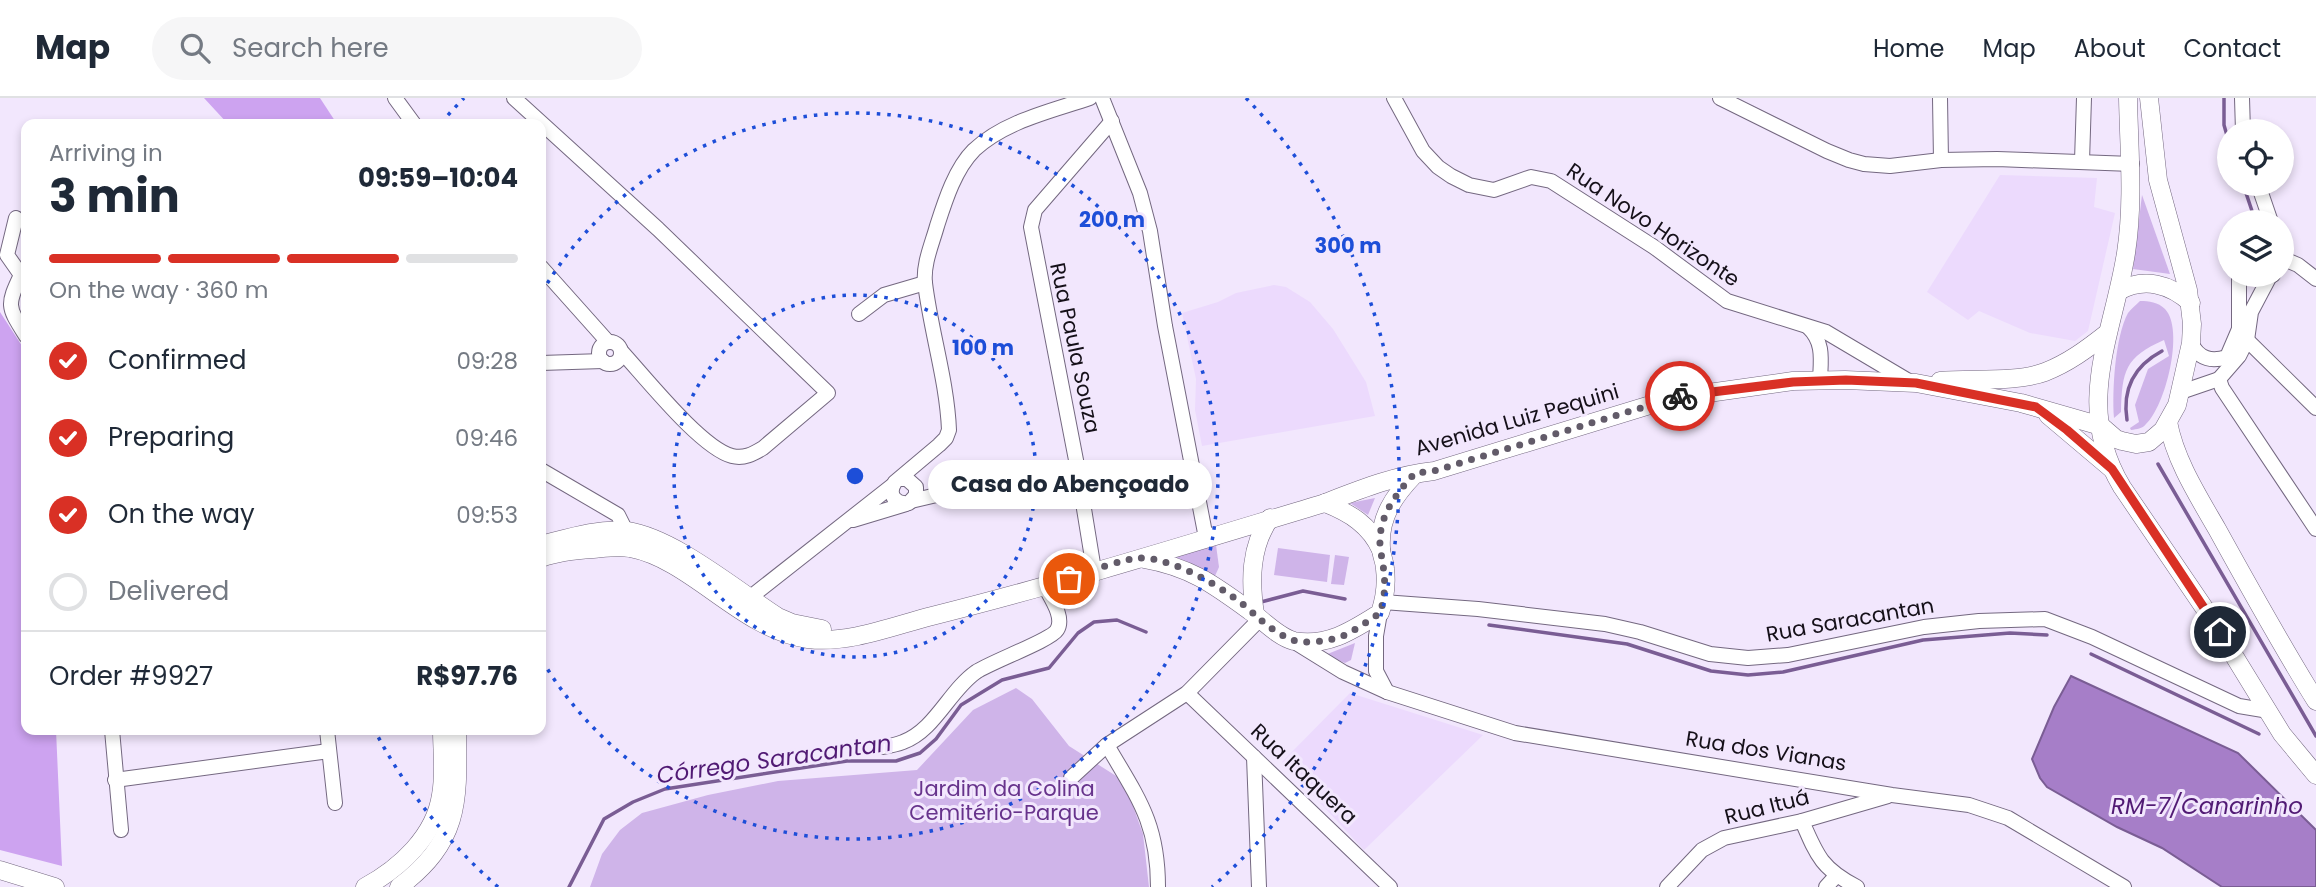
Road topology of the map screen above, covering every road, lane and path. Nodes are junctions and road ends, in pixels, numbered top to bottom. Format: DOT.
graph roads {
  1 [pos="395,98"];
  2 [pos="514,98"];
  3 [pos="1090,98"];
  4 [pos="1102,98"];
  5 [pos="1394,98"];
  6 [pos="1720,98"];
  7 [pos="1940,98"];
  8 [pos="2084,98"];
  9 [pos="2128,98"];
  10 [pos="2149,98"];
  11 [pos="2242,98"];
  12 [pos="410,119"];
  13 [pos="537,119"];
  14 [pos="2243,119"];
  15 [pos="1112,121"];
  16 [pos="546,127"];
  17 [pos="1941,160"];
  18 [pos="2082,161"];
  19 [pos="2132,164"];
  20 [pos="16,218"];
  21 [pos="2294,263"];
  22 [pos="546,273"];
  23 [pos="2316,279"];
  24 [pos="925,283"];
  25 [pos="2239,287"];
  26 [pos="2265,287"];
  27 [pos="2119,292"];
  28 [pos="2190,303"];
  29 [pos="859,314"];
  30 [pos="1807,326"];
  31 [pos="21,327"];
  32 [pos="2106,334"];
  33 [pos="2247,340"];
  34 [pos="608,342"];
  35 [pos="2192,343"];
  36 [pos="621,351"];
  37 [pos="1862,351"];
  38 [pos="1821,360"];
  39 [pos="603,361"];
  40 [pos="546,363"];
  41 [pos="2219,379"];
  42 [pos="1820,380"];
  43 [pos="1864,381"];
  44 [pos="1914,383"];
  45 [pos="2181,393"];
  46 [pos="2036,407"];
  47 [pos="2316,408"];
  48 [pos="2168,422"];
  49 [pos="2101,426"];
  50 [pos="2112,469"];
  51 [pos="546,473"];
  52 [pos="1415,473"];
  53 [pos="896,482"];
  54 [pos="988,483"];
  55 [pos="909,503"];
  56 [pos="1325,503"];
  57 [pos="1270,519"];
  58 [pos="849,521"];
  59 [pos="2316,529"];
  60 [pos="1206,538"];
  61 [pos="626,539"];
  62 [pos="546,544"];
  63 [pos="1381,550"];
  64 [pos="546,557"];
  65 [pos="1140,558"];
  66 [pos="1094,570"];
  67 [pos="1044,585"];
  68 [pos="743,603"];
  69 [pos="1381,607"];
  70 [pos="1257,617"];
  71 [pos="1292,640"];
  72 [pos="1387,692"];
  73 [pos="1188,693"];
  74 [pos="2316,701"];
  75 [pos="2269,710"];
  76 [pos="112,735"];
  77 [pos="327,735"];
  78 [pos="442,735"];
  79 [pos="457,735"];
  80 [pos="1107,745"];
  81 [pos="882,747"];
  82 [pos="329,751"];
  83 [pos="1254,757"];
  84 [pos="2316,775"];
  85 [pos="1072,778"];
  86 [pos="115,780"];
  87 [pos="1892,795"];
  88 [pos="335,803"];
  89 [pos="1802,821"];
  90 [pos="121,830"];
  91 [pos="0,870"];
  92 [pos="1376,880"];
  93 [pos="1831,881"];
  94 [pos="55,887"];
  95 [pos="365,887"];
  96 [pos="399,887"];
  97 [pos="1158,887"];
  98 [pos="1259,887"];
  99 [pos="1390,887"];
  100 [pos="1668,887"];
  101 [pos="1857,887"];
  102 [pos="2124,887"];
  1 -- 12 [label="street"];
  2 -- 13 [label="street"];
  3 -- 24 [label="street"];
  4 -- 15 [label="street"];
  5 -- 30 [label="street, Rua Novo Horizonte"];
  6 -- 17 [label="street"];
  7 -- 17 [label="street"];
  8 -- 18 [label="street"];
  9 -- 19 [label="main road"];
  10 -- 28 [label="main road, Avenida Luiz Pequini"];
  11 -- 14 [label="street"];
  15 -- 60 [label="street"];
  15 -- 66 [label="street, Rua Paula Souza"];
  16 -- 36 [label="street"];
  17 -- 18 [label="street"];
  18 -- 19 [label="street"];
  19 -- 27 [label="main road"];
  20 -- 31 [label="street"];
  21 -- 23 [label="street"];
  22 -- 34 [label="street"];
  24 -- 29 [label="street"];
  24 -- 53 [label="street"];
  25 -- 35 [label="street"];
  26 -- 33 [label="street"];
  27 -- 28 [label="main road"];
  27 -- 32 [label="main road"];
  28 -- 35 [label="main road, Avenida Luiz Pequini"];
  30 -- 37 [label="street, Rua Novo Horizonte"];
  30 -- 38 [label="street"];
  32 -- 44 [label="main road, Avenida Luiz Pequini"];
  32 -- 49 [label="main road"];
  33 -- 41 [label="street"];
  33 -- 47 [label="street"];
  34 -- 36 [label="street"];
  34 -- 39 [label="street"];
  35 -- 45 [label="main road, Avenida Luiz Pequini"];
  36 -- 39 [label="street"];
  37 -- 38 [label="street"];
  37 -- 43 [label="street"];
  37 -- 44 [label="street, Rua Novo Horizonte"];
  38 -- 42 [label="street"];
  39 -- 40 [label="street"];
  41 -- 45 [label="street"];
  41 -- 59 [label="street"];
  42 -- 43 [label="main road, Avenida Luiz Pequini"];
  42 -- 52 [label="main road, Avenida Luiz Pequini"];
  43 -- 44 [label="main road, Avenida Luiz Pequini"];
  44 -- 46 [label="main road, Avenida Luiz Pequini"];
  45 -- 48 [label="main road, Avenida Luiz Pequini"];
  46 -- 49 [label="main road, Avenida Luiz Pequini"];
  46 -- 50 [label="main road"];
  48 -- 49 [label="main road, Avenida Luiz Pequini"];
  48 -- 74 [label="main road"];
  49 -- 50 [label="main road"];
  50 -- 75 [label="main road"];
  51 -- 61 [label="street"];
  52 -- 56 [label="main road, Avenida Luiz Pequini"];
  52 -- 63 [label="main road"];
  53 -- 55 [label="street"];
  53 -- 55 [label="street"];
  53 -- 58 [label="street"];
  54 -- 55 [label="street"];
  55 -- 58 [label="street"];
  56 -- 57 [label="main road, Avenida Luiz Pequini"];
  56 -- 63 [label="main road"];
  57 -- 60 [label="main road, Avenida Luiz Pequini"];
  57 -- 70 [label="main road"];
  58 -- 68 [label="street"];
  60 -- 65 [label="main road, Avenida Luiz Pequini"];
  61 -- 62 [label="main road, Rua dos Vianas"];
  61 -- 64 [label="main road, Rua dos Vianas"];
  61 -- 68 [label="main road, Rua dos Vianas"];
  63 -- 69 [label="main road"];
  65 -- 66 [label="main road, Rua dos Vianas"];
  65 -- 70 [label="main road, Rua dos Vianas"];
  66 -- 67 [label="main road, Rua dos Vianas"];
  67 -- 68 [label="main road, Rua dos Vianas"];
  67 -- 81 [label="street"];
  69 -- 71 [label="main road"];
  69 -- 72 [label="street"];
  69 -- 75 [label="street, Rua Saracantan"];
  70 -- 71 [label="main road, Rua dos Vianas"];
  70 -- 73 [label="street"];
  71 -- 72 [label="street, Rua dos Vianas"];
  72 -- 87 [label="street, Rua dos Vianas"];
  73 -- 80 [label="street"];
  73 -- 83 [label="street, Rua Itaquera"];
  75 -- 84 [label="main road"];
  76 -- 86 [label="street"];
  77 -- 82 [label="street"];
  78 -- 95 [label="main road"];
  79 -- 96 [label="main road"];
  80 -- 85 [label="street"];
  80 -- 97 [label="street"];
  82 -- 86 [label="street"];
  82 -- 88 [label="street"];
  83 -- 92 [label="street, Rua Itaquera"];
  83 -- 98 [label="street"];
  86 -- 90 [label="street"];
  87 -- 89 [label="street, Rua Ituá"];
  87 -- 102 [label="street, Rua dos Vianas"];
  89 -- 93 [label="street"];
  89 -- 100 [label="street, Rua Ituá"];
  91 -- 94 [label="main road"];
  92 -- 99 [label="street, Rua Itaquera"];
  93 -- 101 [label="street"];
}
